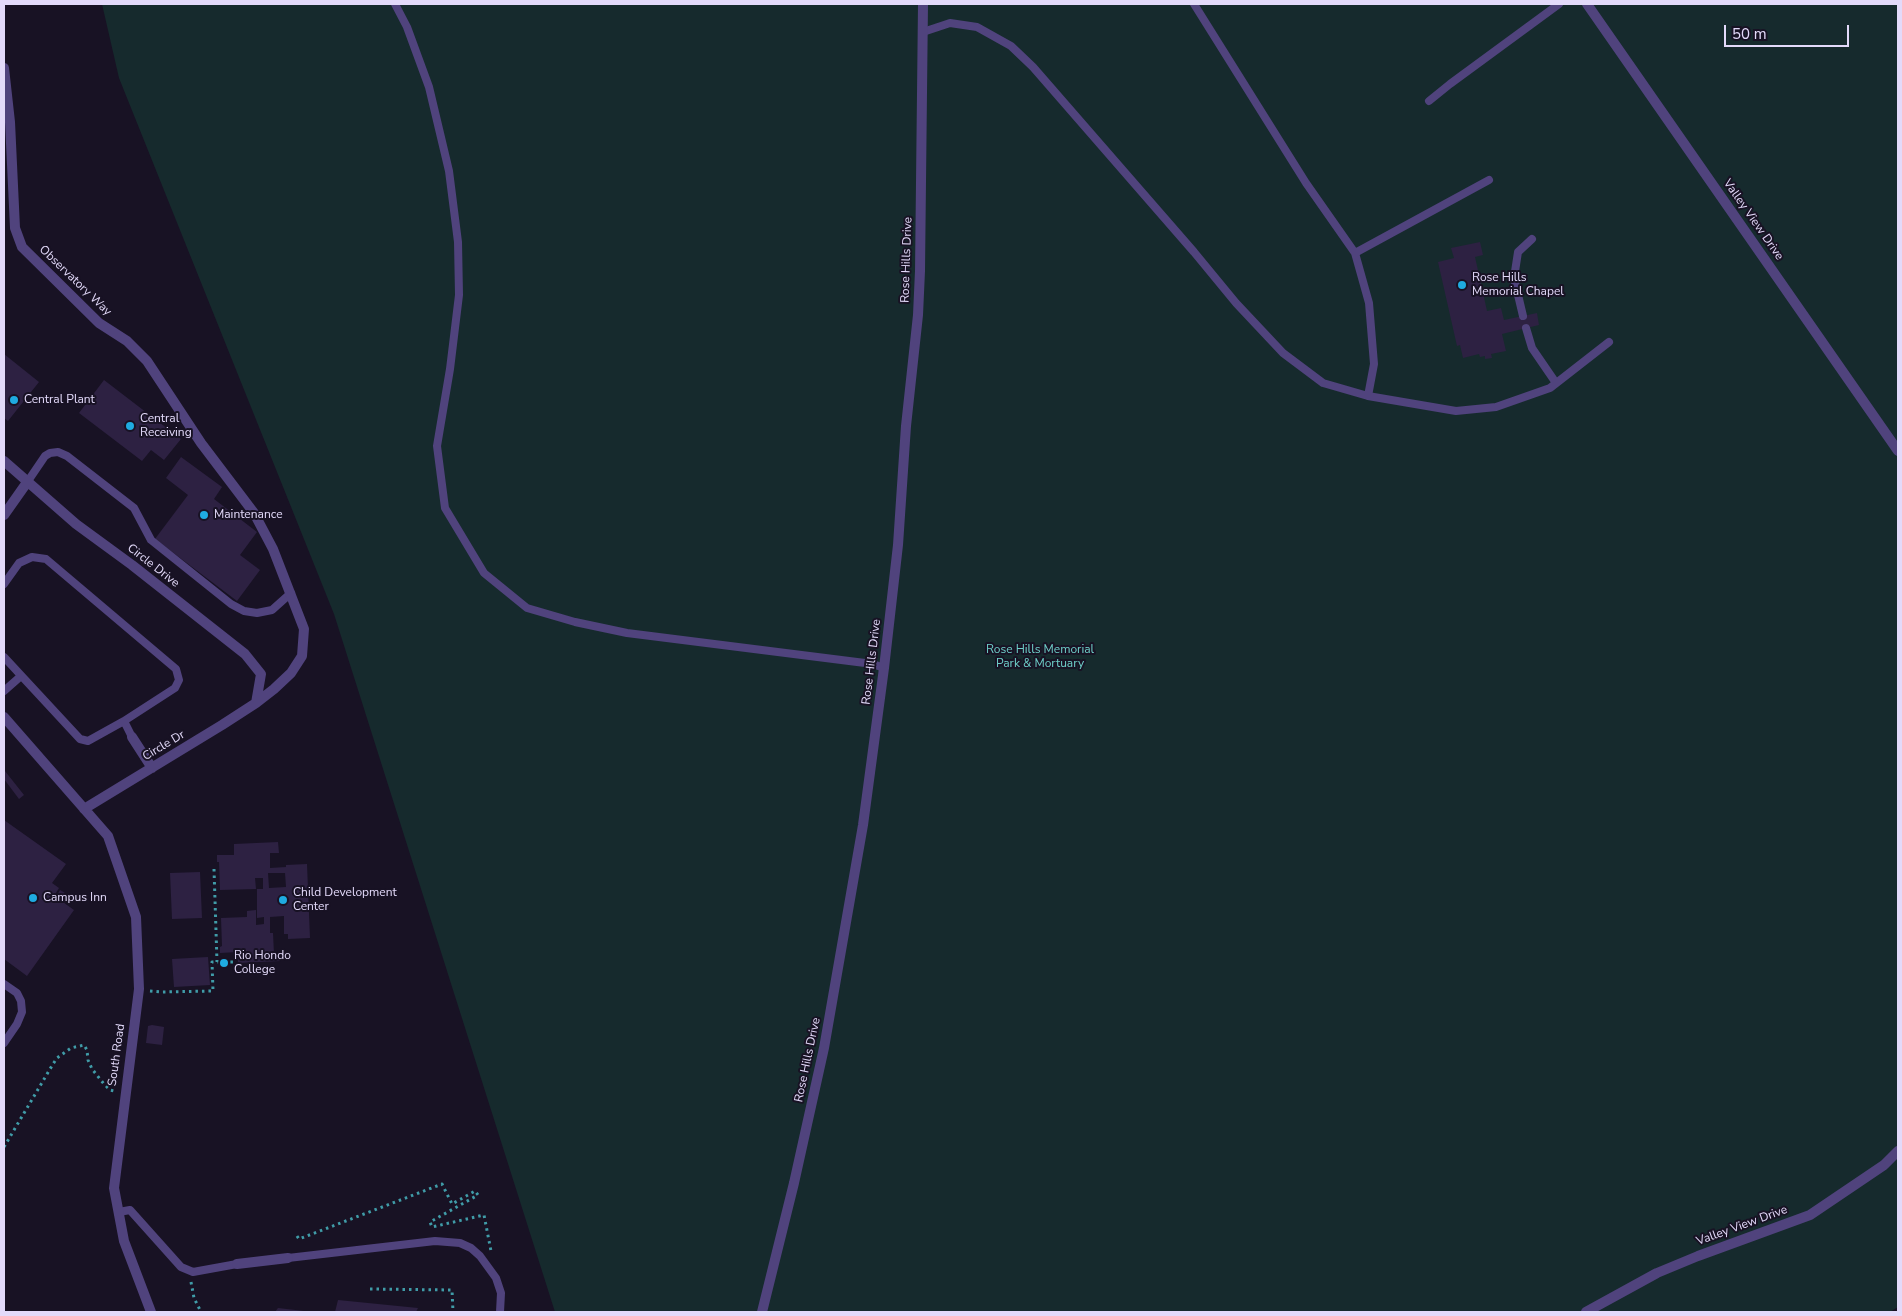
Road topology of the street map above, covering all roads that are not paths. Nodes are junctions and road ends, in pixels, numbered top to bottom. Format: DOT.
graph roads {
  1 [pos="395,4"];
  2 [pos="923,4"];
  3 [pos="1194,4"];
  4 [pos="1558,4"];
  5 [pos="1587,4"];
  6 [pos="923,32"];
  7 [pos="4,68"];
  8 [pos="1429,101"];
  9 [pos="1489,180"];
  10 [pos="1532,238"];
  11 [pos="1354,253"];
  12 [pos="1523,316"];
  13 [pos="1526,328"];
  14 [pos="1609,342"];
  15 [pos="1556,383"];
  16 [pos="1368,396"];
  17 [pos="1898,451"];
  18 [pos="4,461"];
  19 [pos="28,481"];
  20 [pos="4,515"];
  21 [pos="4,584"];
  22 [pos="291,593"];
  23 [pos="4,658"];
  24 [pos="884,668"];
  25 [pos="21,676"];
  26 [pos="4,691"];
  27 [pos="256,703"];
  28 [pos="4,717"];
  29 [pos="124,722"];
  30 [pos="132,737"];
  31 [pos="152,768"];
  32 [pos="84,809"];
  33 [pos="4,984"];
  34 [pos="4,1043"];
  35 [pos="1898,1151"];
  36 [pos="118,1212"];
  37 [pos="288,1258"];
  38 [pos="238,1264"];
  39 [pos="151,1312"];
  40 [pos="500,1312"];
  41 [pos="762,1312"];
  42 [pos="1586,1312"];
  1 -- 24 [label="lane"];
  2 -- 6 [label="street, Rose Hills Drive"];
  3 -- 11 [label="lane"];
  4 -- 8 [label="lane"];
  5 -- 17 [label="street, Valley View Drive"];
  6 -- 16 [label="lane"];
  6 -- 24 [label="street, Rose Hills Drive"];
  7 -- 22 [label="street, Observatory Way"];
  9 -- 11 [label="lane"];
  10 -- 12 [label="lane"];
  11 -- 16 [label="lane"];
  13 -- 15 [label="lane"];
  14 -- 15 [label="lane"];
  15 -- 16 [label="lane"];
  18 -- 19 [label="street, Circle Drive"];
  19 -- 20 [label="street"];
  19 -- 22 [label="lane"];
  19 -- 27 [label="street, Circle Drive"];
  21 -- 29 [label="lane"];
  22 -- 27 [label="street, Observatory Way"];
  23 -- 25 [label="lane"];
  24 -- 41 [label="street, Rose Hills Drive"];
  25 -- 26 [label="lane"];
  25 -- 29 [label="lane"];
  27 -- 31 [label="street, Circle Dr"];
  28 -- 32 [label="street"];
  29 -- 30 [label="lane"];
  30 -- 31 [label="street"];
  31 -- 32 [label="street, Circle Dr"];
  32 -- 36 [label="street, South Road"];
  33 -- 34 [label="lane"];
  35 -- 42 [label="street, Valley View Drive"];
  36 -- 38 [label="lane"];
  36 -- 39 [label="street, South Road"];
  37 -- 38 [label="street"];
  37 -- 40 [label="lane"];
}
